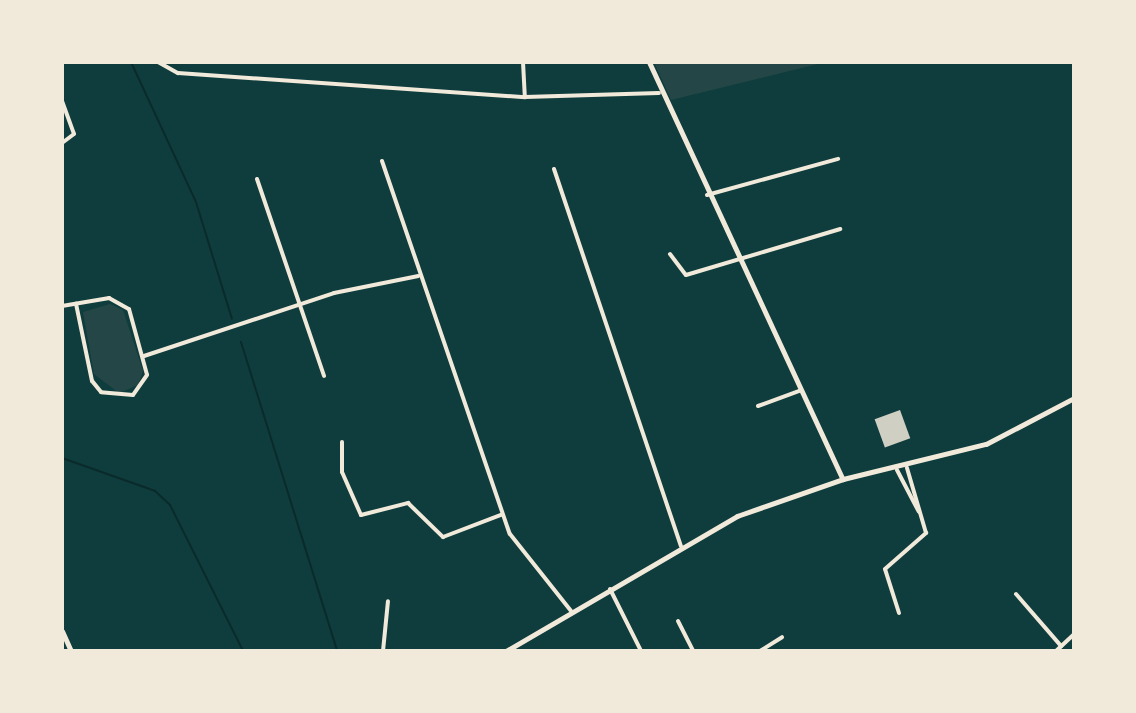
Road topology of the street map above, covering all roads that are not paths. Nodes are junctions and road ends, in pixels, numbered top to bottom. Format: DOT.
graph roads {
  1 [pos="158,62"];
  2 [pos="523,62"];
  3 [pos="649,62"];
  4 [pos="659,93"];
  5 [pos="525,97"];
  6 [pos="62,101"];
  7 [pos="62,143"];
  8 [pos="838,159"];
  9 [pos="382,161"];
  10 [pos="554,169"];
  11 [pos="257,179"];
  12 [pos="707,195"];
  13 [pos="840,229"];
  14 [pos="670,254"];
  15 [pos="737,262"];
  16 [pos="418,276"];
  17 [pos="76,304"];
  18 [pos="300,305"];
  19 [pos="62,306"];
  20 [pos="144,356"];
  21 [pos="324,376"];
  22 [pos="799,391"];
  23 [pos="1074,398"];
  24 [pos="758,406"];
  25 [pos="342,442"];
  26 [pos="907,468"];
  27 [pos="897,470"];
  28 [pos="843,479"];
  29 [pos="502,514"];
  30 [pos="920,514"];
  31 [pos="681,546"];
  32 [pos="610,588"];
  33 [pos="1016,594"];
  34 [pos="388,601"];
  35 [pos="571,611"];
  36 [pos="899,613"];
  37 [pos="678,621"];
  38 [pos="62,631"];
  39 [pos="1074,634"];
  40 [pos="782,637"];
  41 [pos="1061,646"];
  42 [pos="71,651"];
  43 [pos="383,651"];
  44 [pos="506,651"];
  45 [pos="641,651"];
  46 [pos="693,651"];
  47 [pos="760,651"];
  48 [pos="1056,651"];
  1 -- 5 [label="street"];
  2 -- 5 [label="street"];
  3 -- 4 [label="main road"];
  4 -- 5 [label="street"];
  4 -- 12 [label="main road"];
  6 -- 7 [label="street"];
  8 -- 12 [label="street"];
  9 -- 16 [label="street"];
  10 -- 31 [label="street"];
  11 -- 18 [label="street"];
  12 -- 15 [label="main road"];
  13 -- 15 [label="street"];
  14 -- 15 [label="street"];
  15 -- 22 [label="main road"];
  16 -- 18 [label="street"];
  16 -- 29 [label="street"];
  17 -- 19 [label="street"];
  17 -- 20 [label="street"];
  17 -- 20 [label="street"];
  18 -- 20 [label="street"];
  18 -- 21 [label="street"];
  22 -- 24 [label="street"];
  22 -- 28 [label="main road"];
  23 -- 26 [label="main road"];
  25 -- 29 [label="street"];
  26 -- 27 [label="main road"];
  26 -- 30 [label="street"];
  27 -- 28 [label="main road"];
  27 -- 30 [label="street"];
  28 -- 31 [label="main road"];
  29 -- 35 [label="street"];
  30 -- 36 [label="street"];
  31 -- 32 [label="main road"];
  32 -- 35 [label="main road"];
  32 -- 45 [label="street"];
  33 -- 41 [label="street"];
  34 -- 43 [label="street"];
  35 -- 44 [label="main road"];
  37 -- 46 [label="street"];
  38 -- 42 [label="main road"];
  39 -- 41 [label="street"];
  40 -- 47 [label="street"];
  41 -- 48 [label="street"];
}
